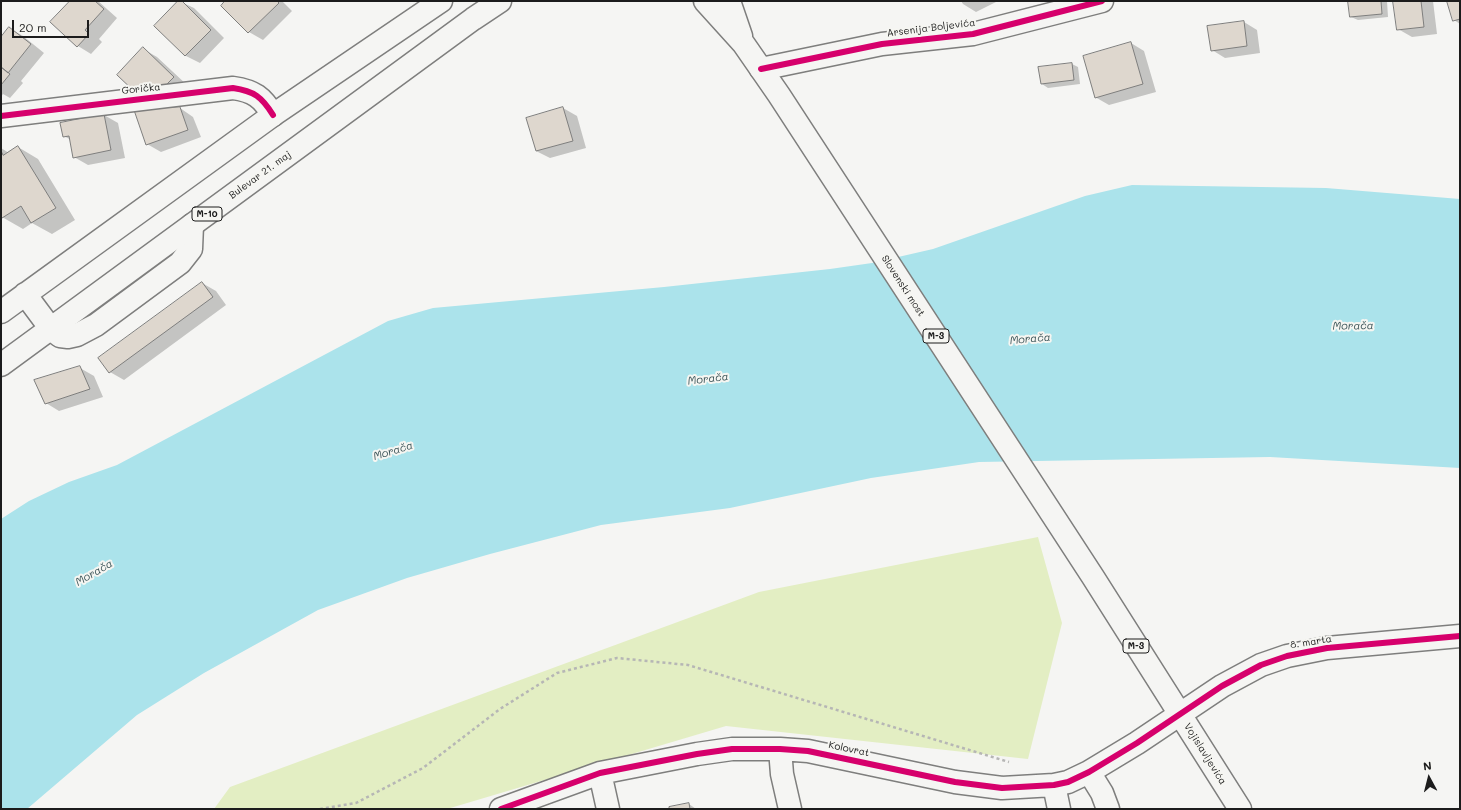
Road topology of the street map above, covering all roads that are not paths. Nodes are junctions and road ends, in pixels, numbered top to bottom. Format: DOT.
graph roads {
  1 [pos="441,1"];
  2 [pos="500,1"];
  3 [pos="705,1"];
  4 [pos="729,1"];
  5 [pos="1102,1"];
  6 [pos="743,43"];
  7 [pos="761,69"];
  8 [pos="273,115"];
  9 [pos="1,116"];
  10 [pos="25,294"];
  11 [pos="1,312"];
  12 [pos="51,329"];
  13 [pos="1,365"];
  14 [pos="1093,577"];
  15 [pos="1460,636"];
  16 [pos="1180,714"];
  17 [pos="780,749"];
  18 [pos="600,772"];
  19 [pos="1089,772"];
  20 [pos="1054,785"];
  21 [pos="501,809"];
  22 [pos="608,809"];
  23 [pos="790,809"];
  24 [pos="1059,809"];
  25 [pos="1108,809"];
  26 [pos="1240,809"];
  1 -- 8 [label="main road"];
  2 -- 12 [label="main road, Bulevar 21. maj / M-10"];
  3 -- 6 [label="main road, M-3"];
  4 -- 6 [label="main road, M-3"];
  5 -- 7 [label="main road, Arsenija Boljevića"];
  6 -- 7 [label="main road, M-3"];
  7 -- 14 [label="main road, Slovenski most / M-3"];
  8 -- 9 [label="main road, Gorička"];
  8 -- 10 [label="main road"];
  10 -- 11 [label="main road"];
  10 -- 12 [label="main road"];
  12 -- 13 [label="main road, Bulevar 21. maj / M-10"];
  14 -- 16 [label="main road, Vojislavljevića / M-3"];
  15 -- 16 [label="main road, 8. marta"];
  16 -- 19 [label="main road, Kolovrat"];
  16 -- 26 [label="main road, Vojislavljevića / M-3"];
  17 -- 18 [label="main road, Kolovrat"];
  17 -- 20 [label="main road, Kolovrat"];
  17 -- 23 [label="main road"];
  18 -- 21 [label="main road, Kolovrat"];
  18 -- 22 [label="main road"];
  19 -- 20 [label="main road, Kolovrat"];
  19 -- 25 [label="main road"];
  20 -- 24 [label="main road"];
}
